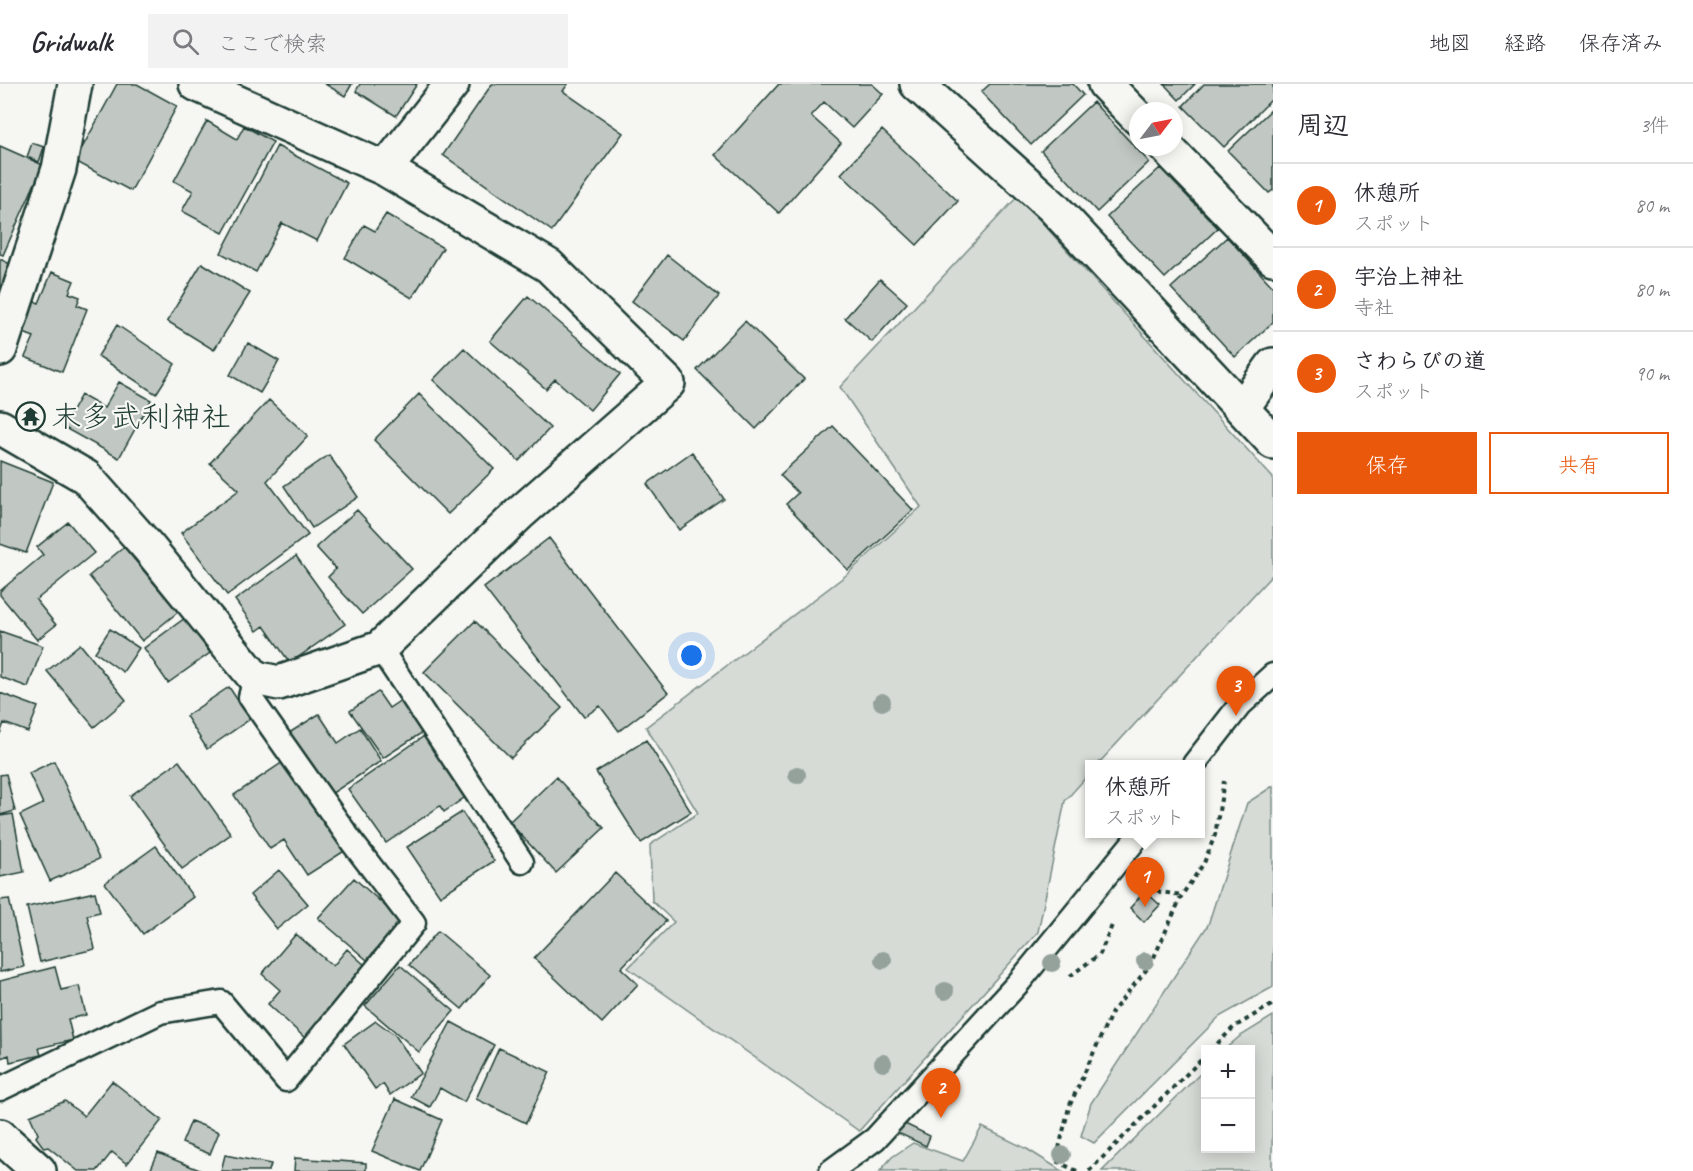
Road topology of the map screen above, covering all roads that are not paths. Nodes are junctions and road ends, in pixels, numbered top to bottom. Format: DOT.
graph roads {
  1 [pos="75,84"];
  2 [pos="196,84"];
  3 [pos="452,84"];
  4 [pos="917,84"];
  5 [pos="1105,84"];
  6 [pos="1129,109"];
  7 [pos="1175,156"];
  8 [pos="385,169"];
  9 [pos="1273,258"];
  10 [pos="0,349"];
  11 [pos="1273,365"];
  12 [pos="1243,407"];
  13 [pos="0,427"];
  14 [pos="1273,442"];
  15 [pos="380,648"];
  16 [pos="1273,675"];
  17 [pos="255,678"];
  18 [pos="1198,760"];
  19 [pos="1137,838"];
  20 [pos="522,862"];
  21 [pos="0,1089"];
  22 [pos="0,1136"];
  23 [pos="39,1171"];
  24 [pos="831,1171"];
  1 -- 10 [label="street"];
  2 -- 8 [label="street"];
  3 -- 8 [label="street"];
  4 -- 12 [label="street"];
  5 -- 6 [label="street"];
  7 -- 9 [label="street"];
  8 -- 15 [label="street"];
  11 -- 12 [label="street"];
  12 -- 14 [label="street"];
  13 -- 17 [label="street"];
  15 -- 17 [label="street"];
  15 -- 20 [label="lane"];
  16 -- 18 [label="lane"];
  17 -- 21 [label="lane"];
  19 -- 24 [label="lane"];
  22 -- 23 [label="street"];
}
